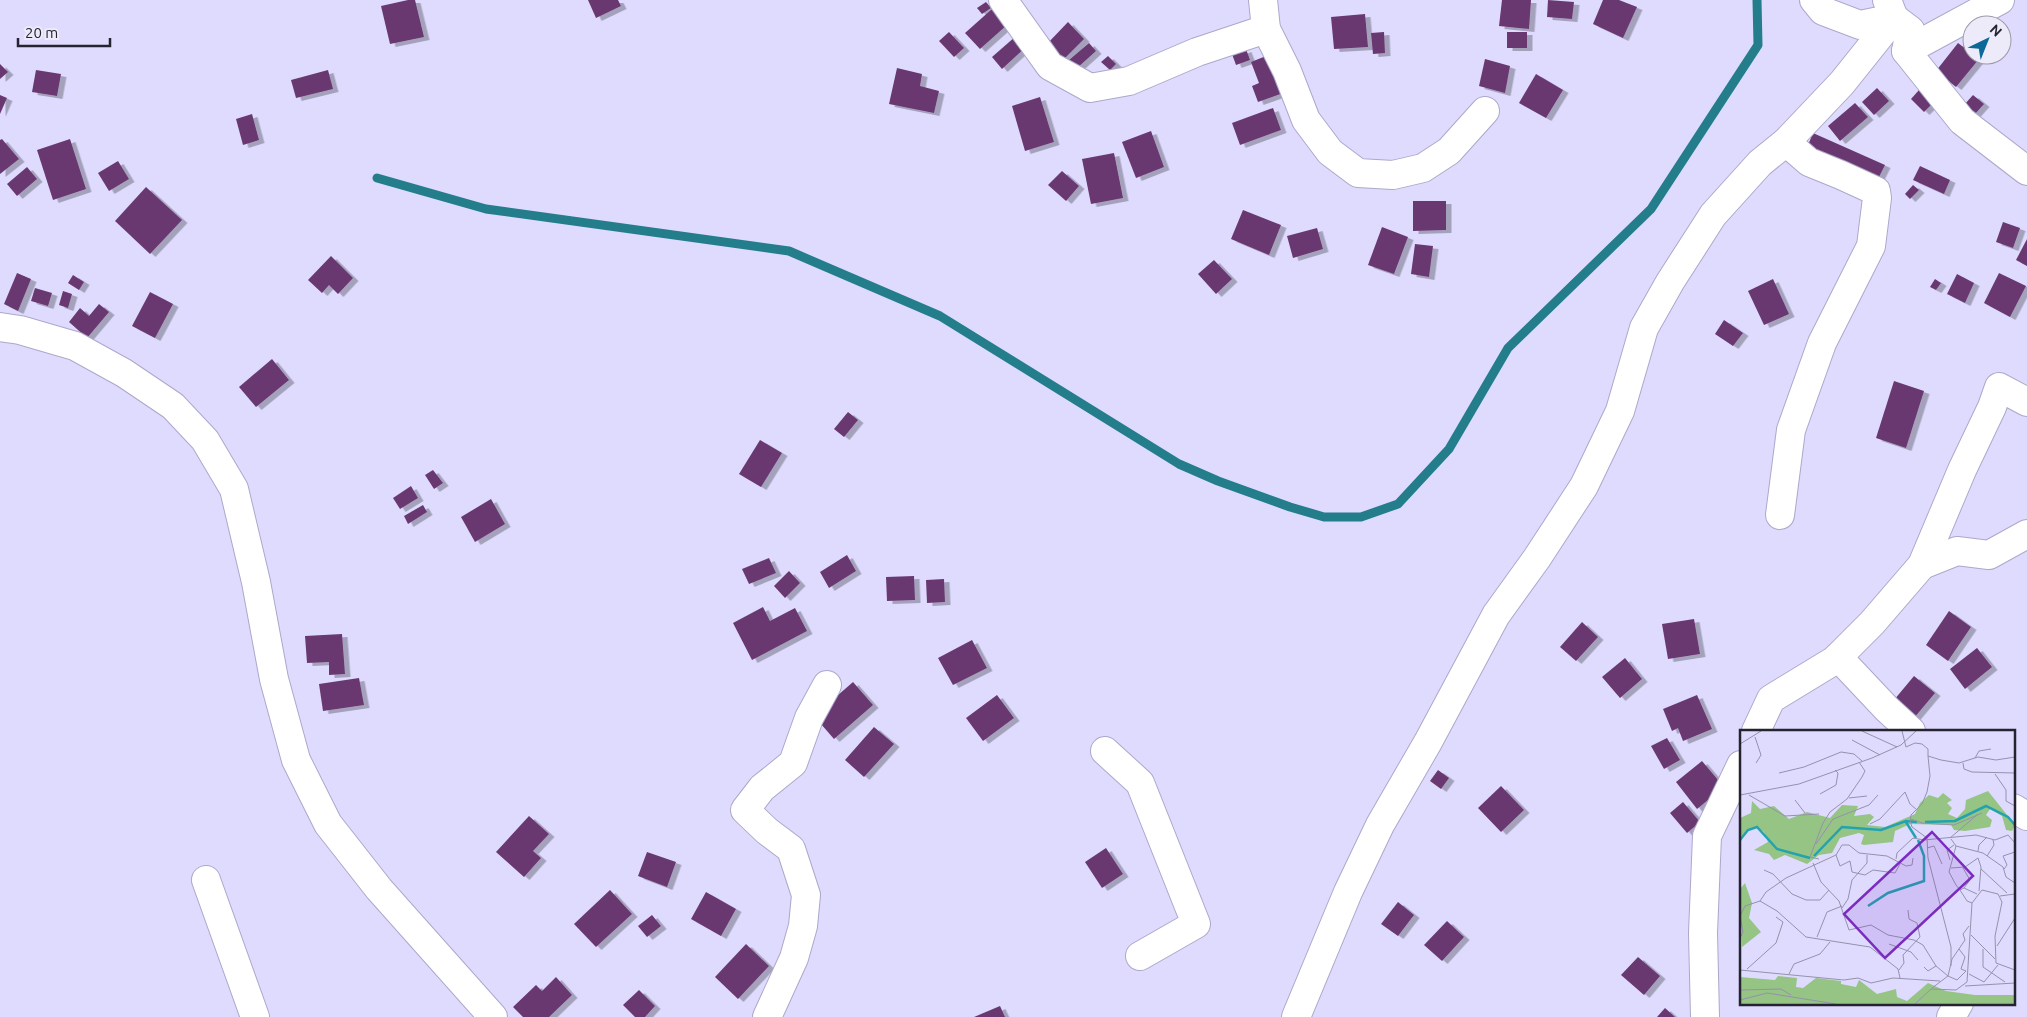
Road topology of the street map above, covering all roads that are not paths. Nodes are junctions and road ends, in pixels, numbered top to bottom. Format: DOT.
graph roads {
  1 [pos="1003,0"];
  2 [pos="1263,0"];
  3 [pos="1814,0"];
  4 [pos="2000,0"];
  5 [pos="1891,9"];
  6 [pos="1266,29"];
  7 [pos="1906,51"];
  8 [pos="1485,111"];
  9 [pos="1786,142"];
  10 [pos="2027,171"];
  11 [pos="0,327"];
  12 [pos="2027,402"];
  13 [pos="1780,515"];
  14 [pos="2027,534"];
  15 [pos="1922,565"];
  16 [pos="1838,658"];
  17 [pos="826,686"];
  18 [pos="1756,730"];
  19 [pos="1910,730"];
  20 [pos="1105,751"];
  21 [pos="1740,767"];
  22 [pos="2014,809"];
  23 [pos="2027,816"];
  24 [pos="206,880"];
  25 [pos="1140,956"];
  26 [pos="1958,1004"];
  27 [pos="254,1017"];
  28 [pos="493,1017"];
  29 [pos="767,1017"];
  30 [pos="1296,1017"];
  31 [pos="1705,1017"];
  32 [pos="1952,1017"];
  1 -- 6 [label="street"];
  2 -- 6 [label="street"];
  3 -- 5 [label="street"];
  4 -- 7 [label="street"];
  5 -- 7 [label="street"];
  5 -- 9 [label="street"];
  6 -- 8 [label="street"];
  7 -- 10 [label="street"];
  9 -- 13 [label="street"];
  9 -- 30 [label="street"];
  11 -- 28 [label="street"];
  12 -- 15 [label="street"];
  14 -- 15 [label="street"];
  15 -- 16 [label="street"];
  16 -- 18 [label="street"];
  16 -- 19 [label="street"];
  17 -- 29 [label="street"];
  20 -- 25 [label="street"];
  21 -- 31 [label="street"];
  22 -- 23 [label="street"];
  24 -- 27 [label="street"];
  26 -- 32 [label="street"];
}
